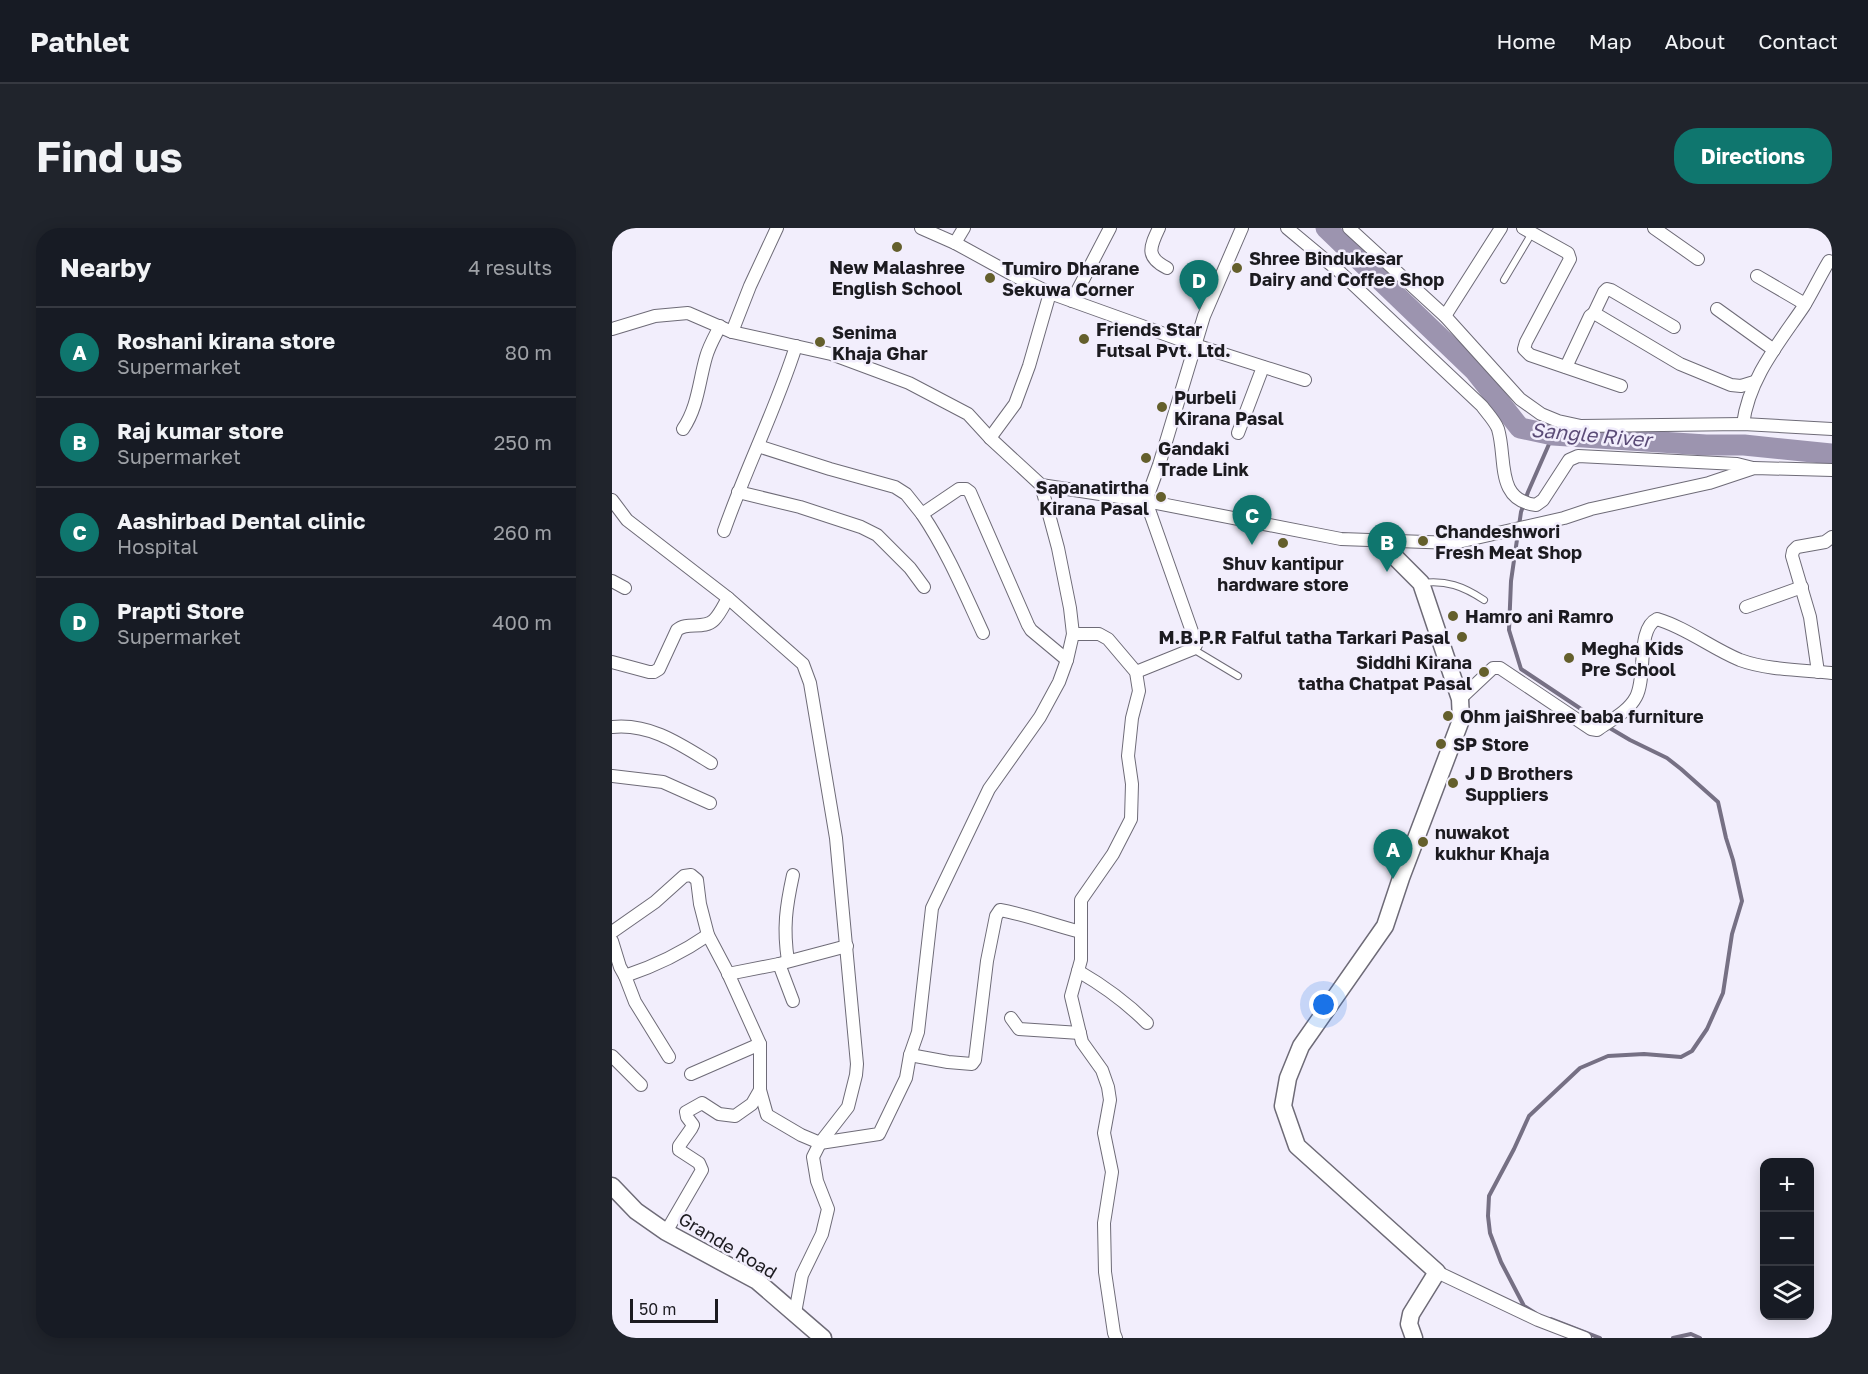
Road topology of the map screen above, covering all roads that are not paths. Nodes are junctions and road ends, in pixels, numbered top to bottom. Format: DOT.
graph roads {
  1 [pos="777,228"];
  2 [pos="921,228"];
  3 [pos="964,228"];
  4 [pos="1110,228"];
  5 [pos="1159,228"];
  6 [pos="1242,228"];
  7 [pos="1287,228"];
  8 [pos="1348,228"];
  9 [pos="1501,228"];
  10 [pos="1654,228"];
  11 [pos="1528,230"];
  12 [pos="955,243"];
  13 [pos="1698,259"];
  14 [pos="1829,261"];
  15 [pos="1167,268"];
  16 [pos="1757,276"];
  17 [pos="1504,280"];
  18 [pos="1050,293"];
  19 [pos="1072,301"];
  20 [pos="1805,304"];
  21 [pos="1717,309"];
  22 [pos="1593,313"];
  23 [pos="1445,316"];
  24 [pos="720,326"];
  25 [pos="1674,327"];
  26 [pos="612,329"];
  27 [pos="732,332"];
  28 [pos="1195,345"];
  29 [pos="796,346"];
  30 [pos="1774,350"];
  31 [pos="1263,367"];
  32 [pos="1566,367"];
  33 [pos="1305,380"];
  34 [pos="1754,382"];
  35 [pos="1621,386"];
  36 [pos="1743,424"];
  37 [pos="684,429"];
  38 [pos="1832,429"];
  39 [pos="1238,433"];
  40 [pos="990,438"];
  41 [pos="758,446"];
  42 [pos="1754,468"];
  43 [pos="1832,470"];
  44 [pos="1041,485"];
  45 [pos="738,492"];
  46 [pos="612,500"];
  47 [pos="1146,501"];
  48 [pos="922,514"];
  49 [pos="724,531"];
  50 [pos="1832,537"];
  51 [pos="1380,542"];
  52 [pos="612,581"];
  53 [pos="1421,583"];
  54 [pos="924,587"];
  55 [pos="1802,587"];
  56 [pos="625,588"];
  57 [pos="728,598"];
  58 [pos="1484,600"];
  59 [pos="1746,607"];
  60 [pos="983,633"];
  61 [pos="1073,634"];
  62 [pos="1193,649"];
  63 [pos="1067,660"];
  64 [pos="612,662"];
  65 [pos="1136,672"];
  66 [pos="1818,672"];
  67 [pos="1832,673"];
  68 [pos="1238,676"];
  69 [pos="1460,699"];
  70 [pos="612,727"];
  71 [pos="711,763"];
  72 [pos="612,776"];
  73 [pos="710,802"];
  74 [pos="793,876"];
  75 [pos="612,932"];
  76 [pos="1081,932"];
  77 [pos="708,935"];
  78 [pos="612,941"];
  79 [pos="846,946"];
  80 [pos="783,962"];
  81 [pos="1078,971"];
  82 [pos="728,974"];
  83 [pos="625,976"];
  84 [pos="793,1001"];
  85 [pos="1011,1018"];
  86 [pos="1147,1023"];
  87 [pos="1080,1033"];
  88 [pos="760,1044"];
  89 [pos="910,1055"];
  90 [pos="612,1056"];
  91 [pos="669,1057"];
  92 [pos="691,1074"];
  93 [pos="640,1085"];
  94 [pos="760,1090"];
  95 [pos="820,1143"];
  96 [pos="612,1186"];
  97 [pos="666,1232"];
  98 [pos="1437,1272"];
  99 [pos="795,1313"];
  100 [pos="823,1338"];
  101 [pos="1116,1338"];
  102 [pos="1414,1338"];
  103 [pos="1585,1338"];
  1 -- 27 [label="street"];
  2 -- 12 [label="street"];
  3 -- 12 [label="street"];
  4 -- 19 [label="street"];
  5 -- 15 [label="street"];
  6 -- 28 [label="street"];
  7 -- 42 [label="street"];
  8 -- 23 [label="street"];
  9 -- 23 [label="street"];
  10 -- 13 [label="street"];
  11 -- 17 [label="lane"];
  11 -- 32 [label="street"];
  12 -- 18 [label="street"];
  14 -- 20 [label="street"];
  16 -- 20 [label="street"];
  18 -- 19 [label="street"];
  18 -- 40 [label="street"];
  19 -- 28 [label="street"];
  20 -- 30 [label="street"];
  21 -- 30 [label="street"];
  22 -- 25 [label="street"];
  22 -- 32 [label="street"];
  22 -- 34 [label="street"];
  23 -- 36 [label="street"];
  24 -- 26 [label="street"];
  24 -- 27 [label="street"];
  24 -- 37 [label="street"];
  27 -- 29 [label="street"];
  28 -- 31 [label="street"];
  28 -- 47 [label="street"];
  29 -- 40 [label="street"];
  29 -- 41 [label="street"];
  30 -- 34 [label="street"];
  31 -- 33 [label="street"];
  31 -- 39 [label="street"];
  32 -- 35 [label="street"];
  34 -- 36 [label="street"];
  36 -- 38 [label="street"];
  40 -- 44 [label="street"];
  41 -- 45 [label="street"];
  41 -- 48 [label="street"];
  42 -- 43 [label="street"];
  42 -- 51 [label="street"];
  44 -- 47 [label="street"];
  44 -- 61 [label="street"];
  45 -- 49 [label="street"];
  45 -- 54 [label="street"];
  46 -- 57 [label="street"];
  47 -- 51 [label="street"];
  47 -- 62 [label="street"];
  48 -- 60 [label="street"];
  48 -- 63 [label="street"];
  50 -- 55 [label="street"];
  51 -- 53 [label="street"];
  52 -- 56 [label="street"];
  53 -- 58 [label="lane"];
  53 -- 69 [label="street"];
  55 -- 59 [label="street"];
  55 -- 66 [label="street"];
  57 -- 64 [label="street"];
  57 -- 79 [label="street"];
  61 -- 63 [label="street"];
  61 -- 65 [label="street"];
  62 -- 65 [label="street"];
  62 -- 68 [label="lane"];
  63 -- 89 [label="street"];
  65 -- 76 [label="street"];
  66 -- 67 [label="street"];
  66 -- 69 [label="street"];
  69 -- 98 [label="street"];
  70 -- 71 [label="street"];
  72 -- 73 [label="street"];
  74 -- 80 [label="street"];
  75 -- 77 [label="street"];
  76 -- 81 [label="street"];
  76 -- 89 [label="street"];
  77 -- 82 [label="street"];
  77 -- 83 [label="street"];
  78 -- 83 [label="street"];
  79 -- 80 [label="street"];
  79 -- 95 [label="street"];
  80 -- 82 [label="street"];
  80 -- 84 [label="street"];
  81 -- 86 [label="street"];
  81 -- 87 [label="street"];
  82 -- 88 [label="street"];
  83 -- 91 [label="street"];
  85 -- 87 [label="street"];
  87 -- 101 [label="street"];
  88 -- 92 [label="street"];
  88 -- 94 [label="street"];
  89 -- 95 [label="street"];
  90 -- 93 [label="street"];
  94 -- 95 [label="street"];
  94 -- 97 [label="street"];
  95 -- 99 [label="street"];
  96 -- 97 [label="street, Grande Road"];
  97 -- 99 [label="street, Grande Road"];
  98 -- 102 [label="street"];
  98 -- 103 [label="street"];
  99 -- 100 [label="street, Grande Road"];
}
